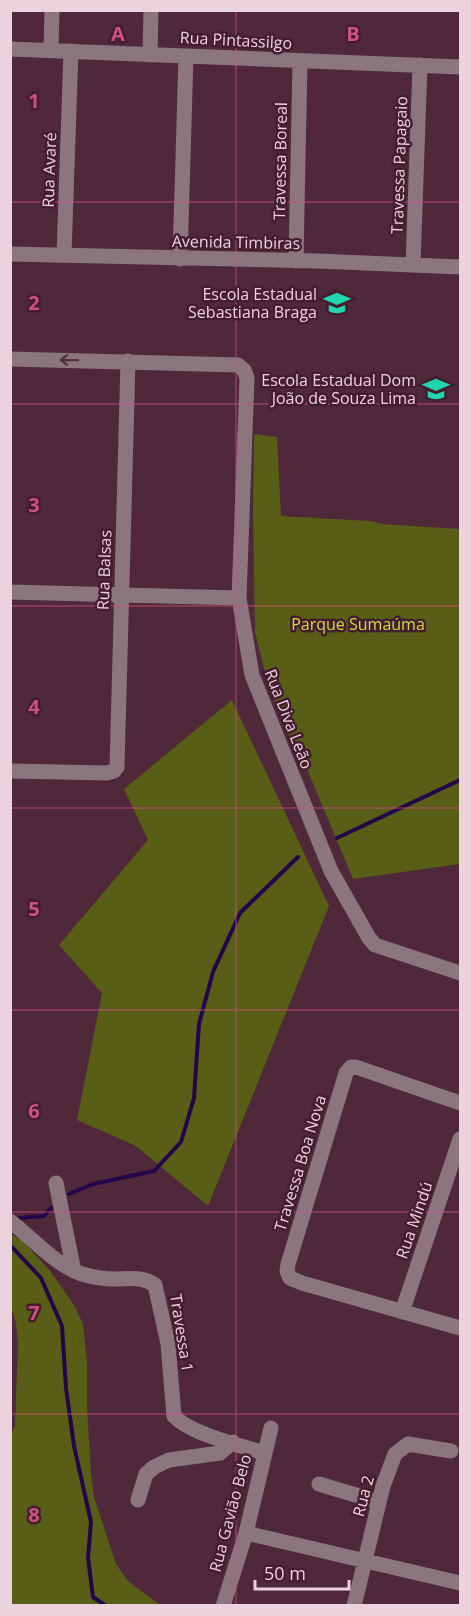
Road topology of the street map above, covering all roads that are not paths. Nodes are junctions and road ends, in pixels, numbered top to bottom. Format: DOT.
graph roads {
  1 [pos="52,10"];
  2 [pos="151,10"];
  3 [pos="10,49"];
  4 [pos="51,50"];
  5 [pos="71,51"];
  6 [pos="150,55"];
  7 [pos="186,56"];
  8 [pos="300,61"];
  9 [pos="420,65"];
  10 [pos="460,67"];
  11 [pos="10,254"];
  12 [pos="64,255"];
  13 [pos="180,259"];
  14 [pos="296,261"];
  15 [pos="413,265"];
  16 [pos="460,267"];
  17 [pos="10,359"];
  18 [pos="128,361"];
  19 [pos="10,592"];
  20 [pos="122,594"];
  21 [pos="239,598"];
  22 [pos="10,771"];
  23 [pos="460,973"];
  24 [pos="460,1102"];
  25 [pos="460,1139"];
  26 [pos="56,1183"];
  27 [pos="10,1221"];
  28 [pos="74,1271"];
  29 [pos="402,1312"];
  30 [pos="460,1328"];
  31 [pos="271,1428"];
  32 [pos="233,1442"];
  33 [pos="451,1451"];
  34 [pos="264,1453"];
  35 [pos="320,1484"];
  36 [pos="138,1500"];
  37 [pos="379,1502"];
  38 [pos="246,1533"];
  39 [pos="365,1561"];
  40 [pos="460,1583"];
  41 [pos="223,1605"];
  42 [pos="354,1605"];
  1 -- 4 [label="street"];
  2 -- 6 [label="street"];
  3 -- 4 [label="street, Rua Pintassilgo"];
  4 -- 5 [label="street, Rua Pintassilgo"];
  5 -- 6 [label="street, Rua Pintassilgo"];
  5 -- 12 [label="street, Rua Avaré"];
  6 -- 7 [label="street, Rua Pintassilgo"];
  7 -- 8 [label="street, Rua Pintassilgo"];
  7 -- 13 [label="street"];
  8 -- 9 [label="street, Rua Pintassilgo"];
  8 -- 14 [label="street, Travessa Boreal"];
  9 -- 10 [label="street, Rua Pintassilgo"];
  9 -- 15 [label="street, Travessa Papagaio"];
  11 -- 12 [label="street, Avenida Timbiras"];
  12 -- 13 [label="street, Avenida Timbiras"];
  13 -- 14 [label="street, Avenida Timbiras"];
  14 -- 15 [label="street, Avenida Timbiras"];
  15 -- 16 [label="street, Avenida Timbiras"];
  18 -- 17 [label="street, one-way"];
  18 -- 20 [label="street, Rua Balsas"];
  18 -- 21 [label="street, Rua Diva Leão"];
  19 -- 20 [label="street"];
  20 -- 21 [label="street"];
  20 -- 22 [label="street, Rua Balsas"];
  21 -- 23 [label="street, Rua Diva Leão"];
  24 -- 29 [label="street, Travessa Boa Nova"];
  25 -- 29 [label="street, Rua Mindú"];
  26 -- 28 [label="street"];
  27 -- 28 [label="street, Travessa 1"];
  28 -- 32 [label="street, Travessa 1"];
  29 -- 30 [label="street"];
  31 -- 34 [label="street, Rua Gavião Belo"];
  32 -- 34 [label="street, Travessa 1"];
  32 -- 36 [label="street"];
  33 -- 37 [label="street, Rua 2"];
  34 -- 38 [label="street, Rua Gavião Belo"];
  35 -- 37 [label="street"];
  37 -- 39 [label="street, Rua 2"];
  38 -- 39 [label="street"];
  38 -- 41 [label="street, Rua Gavião Belo"];
  39 -- 40 [label="street"];
  39 -- 42 [label="street, Rua 2"];
}
